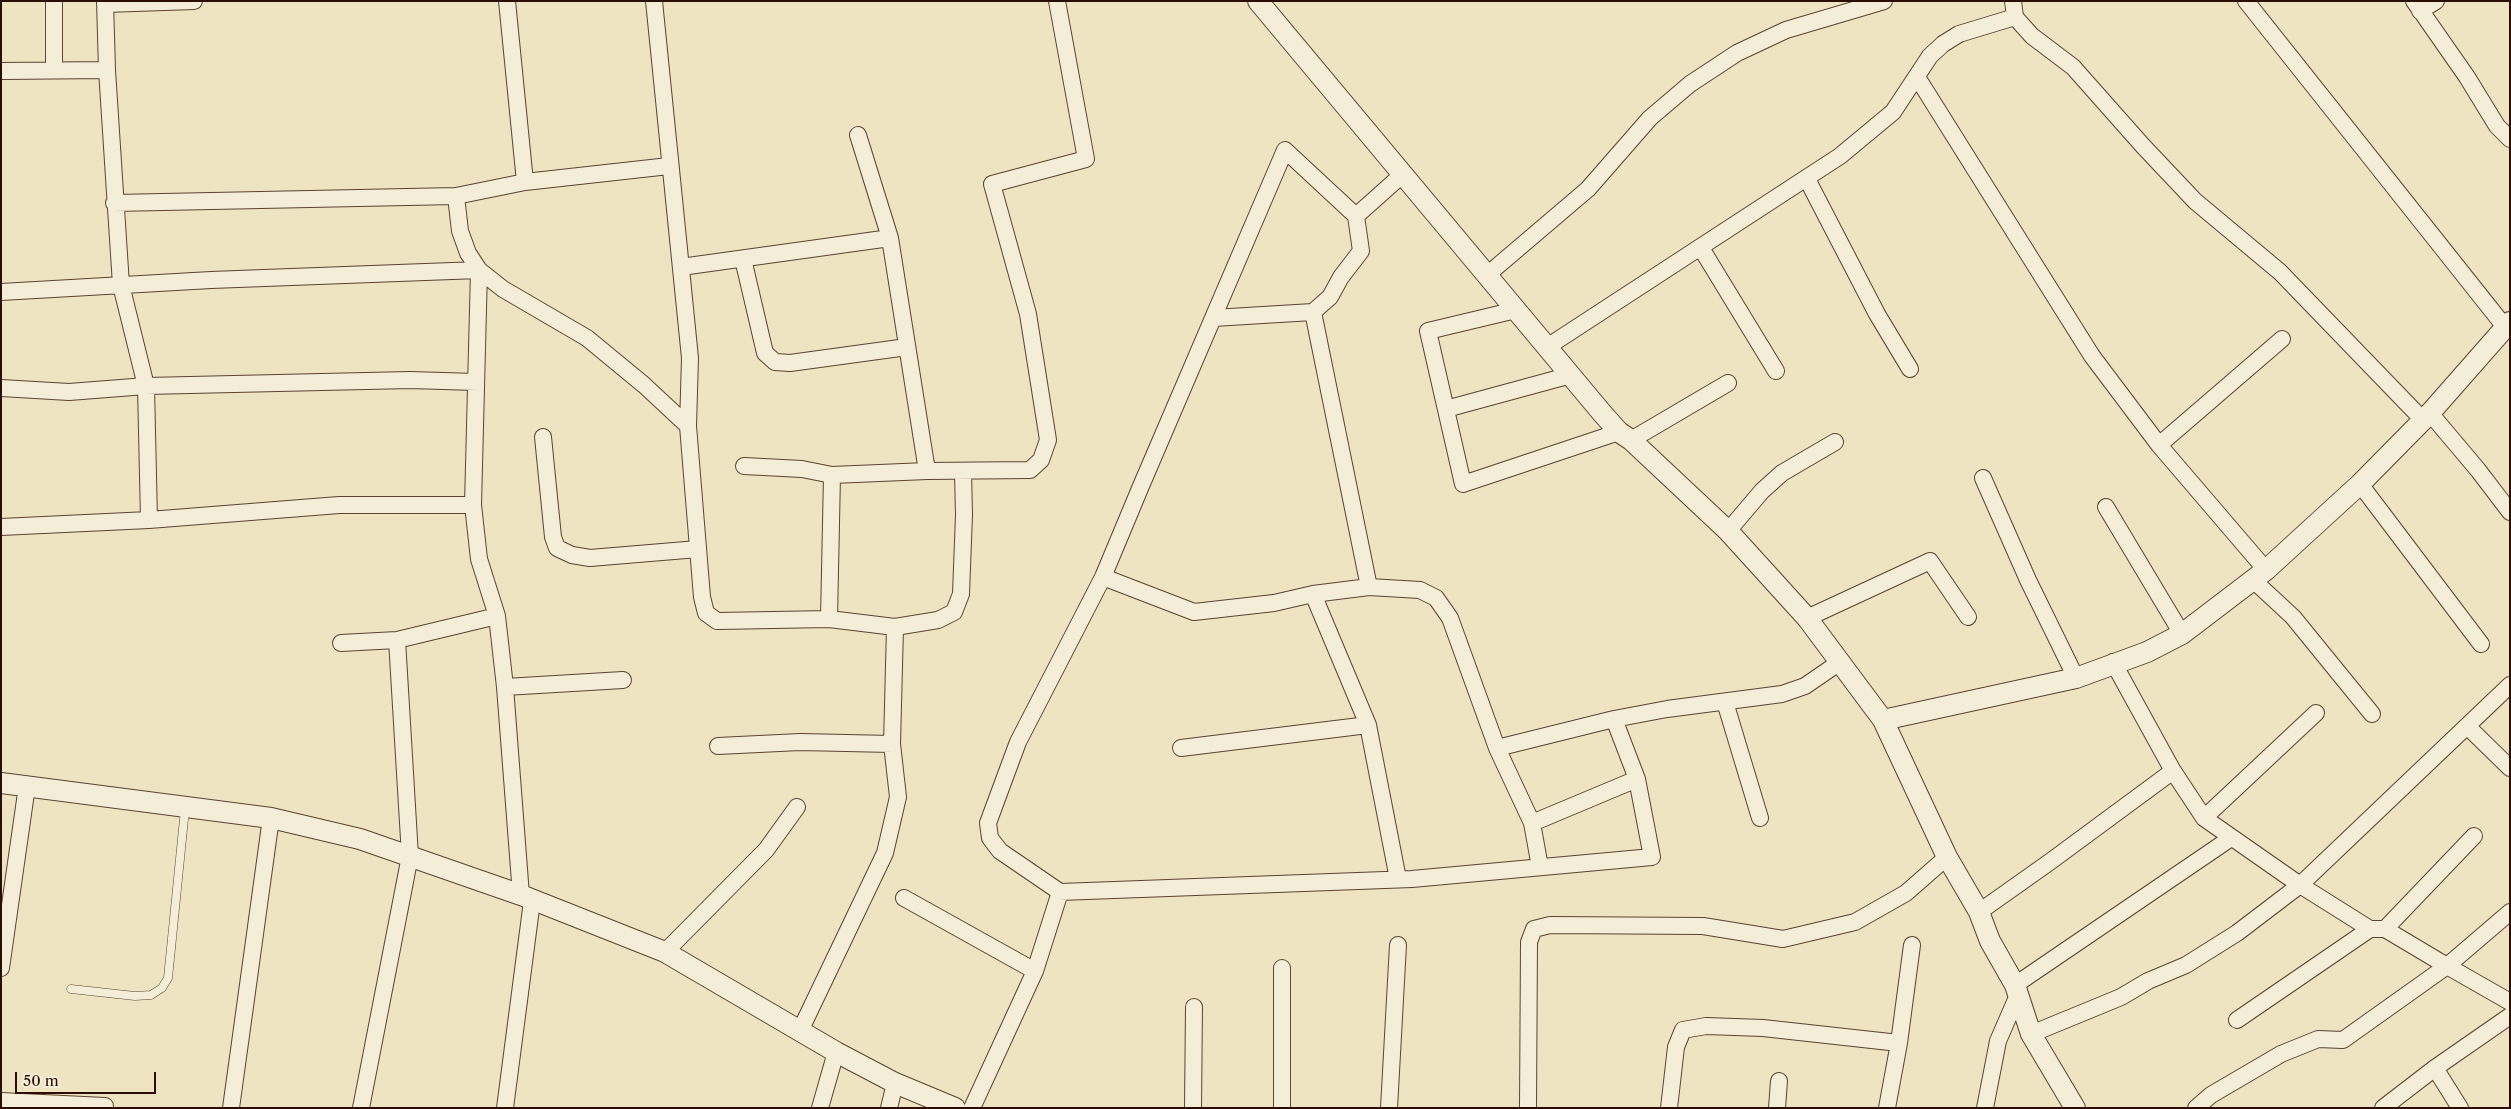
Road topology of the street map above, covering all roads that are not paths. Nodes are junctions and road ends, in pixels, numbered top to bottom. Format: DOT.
graph roads {
  1 [pos="54,1"];
  2 [pos="194,1"];
  3 [pos="507,1"];
  4 [pos="654,1"];
  5 [pos="1057,1"];
  6 [pos="1258,1"];
  7 [pos="1884,1"];
  8 [pos="2246,1"];
  9 [pos="2436,1"];
  10 [pos="105,2"];
  11 [pos="2417,6"];
  12 [pos="2014,9"];
  13 [pos="54,70"];
  14 [pos="107,70"];
  15 [pos="1,71"];
  16 [pos="1917,77"];
  17 [pos="858,135"];
  18 [pos="2510,139"];
  19 [pos="669,166"];
  20 [pos="1403,174"];
  21 [pos="1807,179"];
  22 [pos="525,182"];
  23 [pos="456,196"];
  24 [pos="114,203"];
  25 [pos="1356,216"];
  26 [pos="890,238"];
  27 [pos="1701,248"];
  28 [pos="743,259"];
  29 [pos="681,267"];
  30 [pos="479,270"];
  31 [pos="1487,275"];
  32 [pos="121,285"];
  33 [pos="1,292"];
  34 [pos="1516,310"];
  35 [pos="1313,312"];
  36 [pos="1213,318"];
  37 [pos="2508,324"];
  38 [pos="2282,339"];
  39 [pos="907,347"];
  40 [pos="1547,347"];
  41 [pos="1910,369"];
  42 [pos="1776,371"];
  43 [pos="1571,375"];
  44 [pos="476,382"];
  45 [pos="1728,383"];
  46 [pos="146,386"];
  47 [pos="1,388"];
  48 [pos="1446,409"];
  49 [pos="2426,416"];
  50 [pos="688,426"];
  51 [pos="1625,436"];
  52 [pos="543,437"];
  53 [pos="1835,442"];
  54 [pos="2159,445"];
  55 [pos="744,466"];
  56 [pos="926,471"];
  57 [pos="963,471"];
  58 [pos="832,474"];
  59 [pos="1983,478"];
  60 [pos="2360,484"];
  61 [pos="473,505"];
  62 [pos="2106,507"];
  63 [pos="2510,512"];
  64 [pos="149,520"];
  65 [pos="1,527"];
  66 [pos="1728,531"];
  67 [pos="698,549"];
  68 [pos="2259,575"];
  69 [pos="1103,577"];
  70 [pos="1369,587"];
  71 [pos="1313,594"];
  72 [pos="497,616"];
  73 [pos="1968,617"];
  74 [pos="1807,618"];
  75 [pos="829,619"];
  76 [pos="895,627"];
  77 [pos="2182,634"];
  78 [pos="397,640"];
  79 [pos="341,644"];
  80 [pos="2481,644"];
  81 [pos="1840,662"];
  82 [pos="2113,662"];
  83 [pos="2076,678"];
  84 [pos="623,680"];
  85 [pos="2510,685"];
  86 [pos="505,687"];
  87 [pos="1725,702"];
  88 [pos="2316,713"];
  89 [pos="2372,714"];
  90 [pos="1614,719"];
  91 [pos="1883,720"];
  92 [pos="1368,725"];
  93 [pos="2467,726"];
  94 [pos="892,744"];
  95 [pos="718,746"];
  96 [pos="1181,748"];
  97 [pos="1497,748"];
  98 [pos="2510,768"];
  99 [pos="2173,771"];
  100 [pos="1637,779"];
  101 [pos="1,784"];
  102 [pos="27,786"];
  103 [pos="186,807"];
  104 [pos="796,807"];
  105 [pos="271,818"];
  106 [pos="1760,818"];
  107 [pos="2204,818"];
  108 [pos="1532,823"];
  109 [pos="2474,836"];
  110 [pos="2231,838"];
  111 [pos="410,856"];
  112 [pos="1947,857"];
  113 [pos="1540,867"];
  114 [pos="1398,879"];
  115 [pos="2300,885"];
  116 [pos="1060,892"];
  117 [pos="526,898"];
  118 [pos="904,898"];
  119 [pos="1979,912"];
  120 [pos="2510,912"];
  121 [pos="2377,929"];
  122 [pos="1912,944"];
  123 [pos="1398,945"];
  124 [pos="665,952"];
  125 [pos="2447,966"];
  126 [pos="1,968"];
  127 [pos="1282,968"];
  128 [pos="1035,971"];
  129 [pos="71,989"];
  130 [pos="2016,990"];
  131 [pos="2510,1002"];
  132 [pos="1194,1007"];
  133 [pos="2510,1016"];
  134 [pos="2237,1020"];
  135 [pos="800,1030"];
  136 [pos="2031,1034"];
  137 [pos="1899,1043"];
  138 [pos="836,1052"];
  139 [pos="2435,1068"];
  140 [pos="1778,1080"];
  141 [pos="895,1083"];
  142 [pos="1,1101"];
  143 [pos="105,1106"];
  144 [pos="231,1108"];
  145 [pos="361,1108"];
  146 [pos="505,1108"];
  147 [pos="820,1108"];
  148 [pos="889,1108"];
  149 [pos="955,1108"];
  150 [pos="972,1108"];
  151 [pos="1193,1108"];
  152 [pos="1282,1108"];
  153 [pos="1389,1108"];
  154 [pos="1528,1108"];
  155 [pos="1669,1108"];
  156 [pos="1777,1108"];
  157 [pos="1887,1108"];
  158 [pos="1985,1108"];
  159 [pos="2075,1108"];
  160 [pos="2196,1108"];
  161 [pos="2384,1108"];
  162 [pos="2460,1108"];
  1 -- 13 [label="street"];
  2 -- 10 [label="street"];
  3 -- 22 [label="street"];
  4 -- 19 [label="street"];
  5 -- 57 [label="street"];
  6 -- 20 [label="street"];
  7 -- 31 [label="street"];
  8 -- 37 [label="street"];
  9 -- 11 [label="street"];
  10 -- 14 [label="street"];
  11 -- 18 [label="street"];
  12 -- 16 [label="street"];
  12 -- 49 [label="street"];
  13 -- 14 [label="street"];
  13 -- 15 [label="street"];
  14 -- 24 [label="street"];
  16 -- 21 [label="street"];
  16 -- 54 [label="street"];
  17 -- 26 [label="street"];
  19 -- 22 [label="street"];
  19 -- 29 [label="street"];
  20 -- 25 [label="street"];
  20 -- 31 [label="street"];
  21 -- 27 [label="street"];
  21 -- 41 [label="street"];
  22 -- 23 [label="street"];
  23 -- 24 [label="street"];
  23 -- 30 [label="street"];
  24 -- 32 [label="street"];
  25 -- 35 [label="street"];
  25 -- 36 [label="street"];
  26 -- 28 [label="street"];
  26 -- 39 [label="street"];
  27 -- 40 [label="street"];
  27 -- 42 [label="street"];
  28 -- 29 [label="street"];
  28 -- 39 [label="street"];
  29 -- 50 [label="street"];
  30 -- 32 [label="street"];
  30 -- 44 [label="street"];
  30 -- 50 [label="street"];
  31 -- 34 [label="street"];
  32 -- 33 [label="street"];
  32 -- 46 [label="street"];
  34 -- 40 [label="street"];
  34 -- 48 [label="street"];
  35 -- 36 [label="street"];
  35 -- 70 [label="street"];
  36 -- 69 [label="street"];
  37 -- 49 [label="street"];
  38 -- 54 [label="street"];
  39 -- 56 [label="street"];
  40 -- 43 [label="street"];
  43 -- 48 [label="street"];
  43 -- 51 [label="street"];
  44 -- 46 [label="street"];
  44 -- 61 [label="street"];
  45 -- 51 [label="street"];
  46 -- 47 [label="street"];
  46 -- 64 [label="street"];
  48 -- 51 [label="street"];
  49 -- 60 [label="street"];
  49 -- 63 [label="street"];
  50 -- 67 [label="street"];
  51 -- 66 [label="street"];
  52 -- 67 [label="street"];
  53 -- 66 [label="street"];
  54 -- 68 [label="street"];
  55 -- 58 [label="street"];
  56 -- 57 [label="street"];
  56 -- 58 [label="street"];
  57 -- 76 [label="street"];
  58 -- 75 [label="street"];
  59 -- 83 [label="street"];
  60 -- 68 [label="street"];
  60 -- 80 [label="street"];
  61 -- 64 [label="street"];
  61 -- 72 [label="street"];
  62 -- 77 [label="street"];
  64 -- 65 [label="street"];
  66 -- 74 [label="street"];
  67 -- 75 [label="street"];
  68 -- 77 [label="street"];
  68 -- 89 [label="street"];
  69 -- 71 [label="street"];
  69 -- 116 [label="street"];
  70 -- 71 [label="street"];
  70 -- 97 [label="street"];
  71 -- 92 [label="street"];
  72 -- 78 [label="street"];
  72 -- 86 [label="street"];
  73 -- 74 [label="street"];
  74 -- 81 [label="street"];
  75 -- 76 [label="street"];
  76 -- 94 [label="street"];
  77 -- 82 [label="street"];
  78 -- 79 [label="street"];
  78 -- 111 [label="street"];
  81 -- 87 [label="street"];
  81 -- 91 [label="street"];
  82 -- 83 [label="street"];
  82 -- 99 [label="street"];
  83 -- 91 [label="street"];
  84 -- 86 [label="street"];
  85 -- 93 [label="street"];
  86 -- 117 [label="street"];
  87 -- 90 [label="street"];
  87 -- 106 [label="street"];
  88 -- 107 [label="street"];
  90 -- 97 [label="street"];
  90 -- 100 [label="street"];
  91 -- 112 [label="street"];
  92 -- 96 [label="street"];
  92 -- 114 [label="street"];
  93 -- 98 [label="street"];
  93 -- 115 [label="street"];
  94 -- 95 [label="street"];
  94 -- 135 [label="street"];
  97 -- 108 [label="street"];
  99 -- 107 [label="street"];
  99 -- 119 [label="street"];
  100 -- 108 [label="street"];
  100 -- 113 [label="street"];
  101 -- 102 [label="street"];
  102 -- 103 [label="street"];
  102 -- 126 [label="street"];
  103 -- 105 [label="street"];
  103 -- 129 [label="lane"];
  104 -- 124 [label="street"];
  105 -- 111 [label="street"];
  105 -- 144 [label="street"];
  107 -- 110 [label="street"];
  108 -- 113 [label="street"];
  109 -- 121 [label="street"];
  110 -- 115 [label="street"];
  110 -- 130 [label="street"];
  111 -- 117 [label="street"];
  111 -- 145 [label="street"];
  112 -- 119 [label="street"];
  112 -- 154 [label="street"];
  113 -- 114 [label="street"];
  114 -- 116 [label="street"];
  115 -- 121 [label="street"];
  115 -- 136 [label="street"];
  116 -- 128 [label="street"];
  117 -- 124 [label="street"];
  117 -- 146 [label="street"];
  118 -- 128 [label="street"];
  119 -- 130 [label="street"];
  120 -- 125 [label="street"];
  121 -- 125 [label="street"];
  121 -- 134 [label="street"];
  122 -- 137 [label="street"];
  123 -- 153 [label="street"];
  124 -- 135 [label="street"];
  125 -- 131 [label="street"];
  125 -- 160 [label="street"];
  127 -- 152 [label="street"];
  128 -- 150 [label="street"];
  130 -- 136 [label="street"];
  130 -- 158 [label="street"];
  132 -- 151 [label="street"];
  133 -- 139 [label="street"];
  135 -- 138 [label="street"];
  136 -- 159 [label="street"];
  137 -- 155 [label="street"];
  137 -- 157 [label="street"];
  138 -- 141 [label="street"];
  138 -- 147 [label="street"];
  139 -- 161 [label="street"];
  139 -- 162 [label="street"];
  140 -- 156 [label="street"];
  141 -- 148 [label="street"];
  141 -- 149 [label="street"];
  142 -- 143 [label="street"];
}
